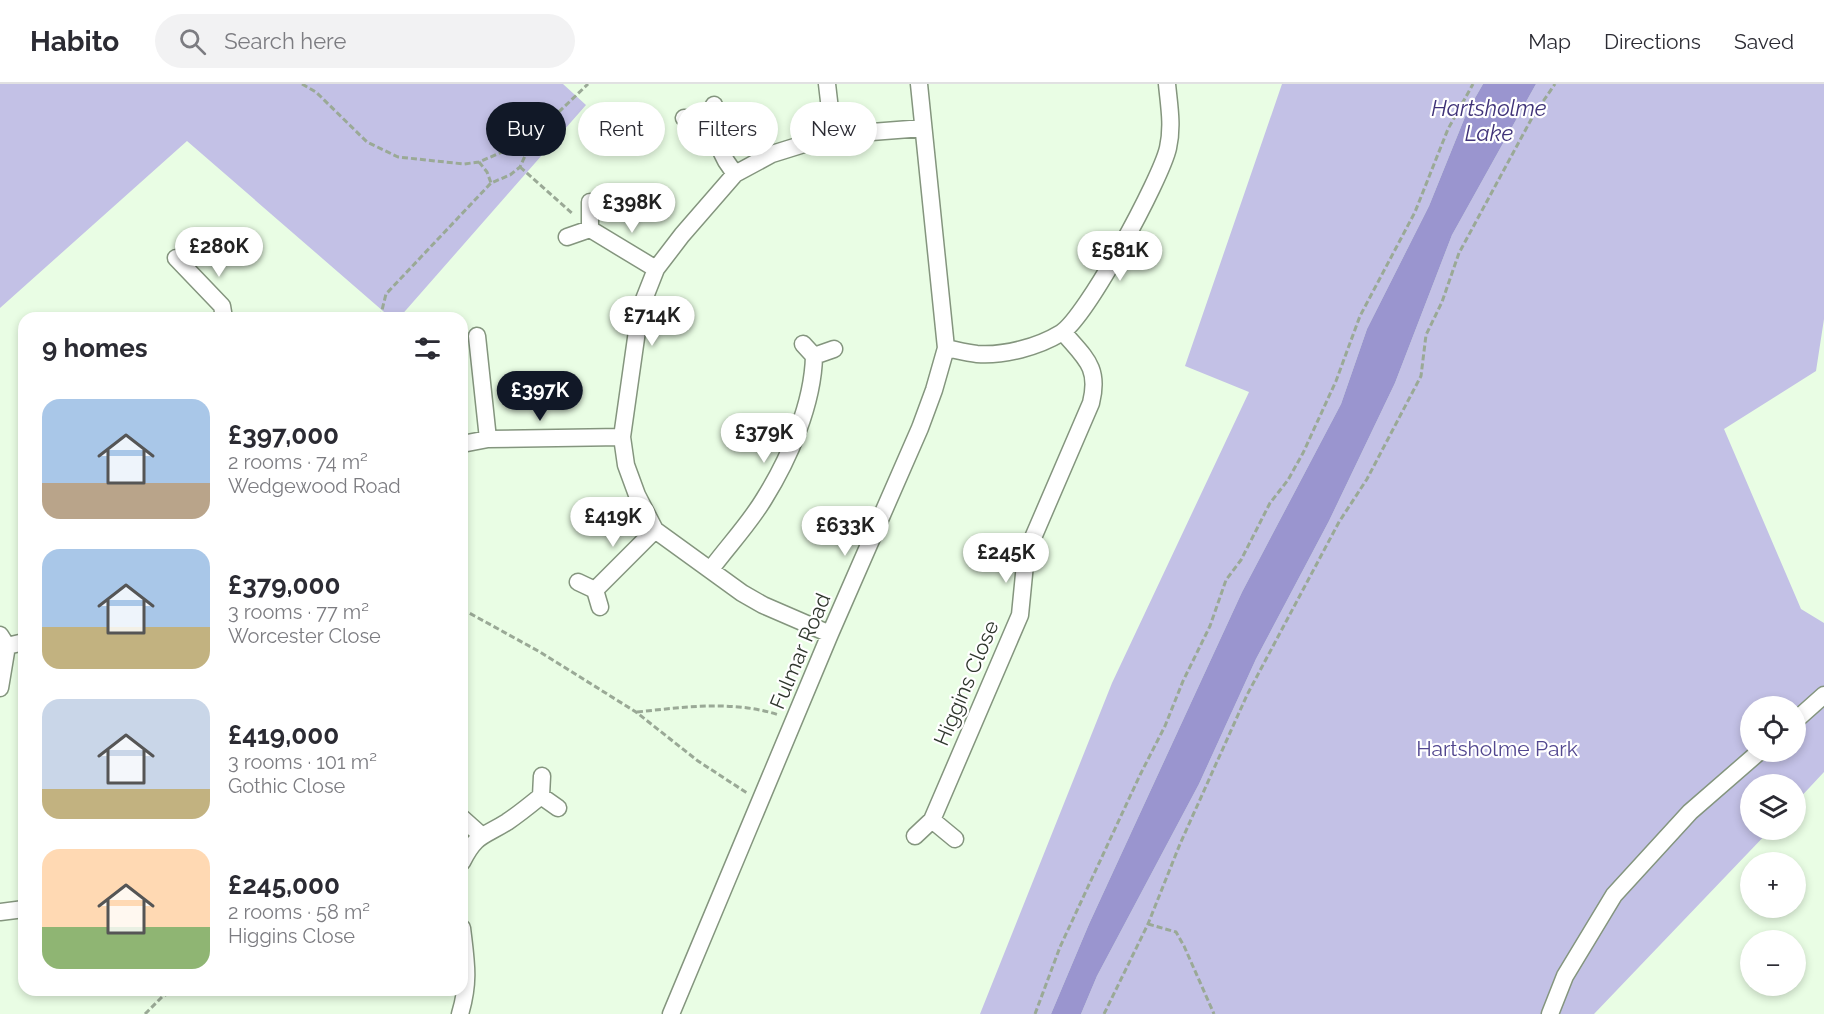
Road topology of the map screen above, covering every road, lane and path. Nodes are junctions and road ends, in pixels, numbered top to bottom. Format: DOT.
graph roads {
  1 [pos="302,84"];
  2 [pos="588,84"];
  3 [pos="827,84"];
  4 [pos="919,84"];
  5 [pos="1167,84"];
  6 [pos="1473,84"];
  7 [pos="1555,84"];
  8 [pos="829,102"];
  9 [pos="566,103"];
  10 [pos="923,128"];
  11 [pos="877,132"];
  12 [pos="790,148"];
  13 [pos="492,156"];
  14 [pos="525,156"];
  15 [pos="724,156"];
  16 [pos="478,162"];
  17 [pos="520,167"];
  18 [pos="735,174"];
  19 [pos="491,183"];
  20 [pos="590,202"];
  21 [pos="590,229"];
  22 [pos="567,237"];
  23 [pos="176,258"];
  24 [pos="656,269"];
  25 [pos="223,312"];
  26 [pos="382,312"];
  27 [pos="1063,332"];
  28 [pos="477,336"];
  29 [pos="946,348"];
  30 [pos="834,349"];
  31 [pos="622,437"];
  32 [pos="488,439"];
  33 [pos="468,443"];
  34 [pos="655,530"];
  35 [pos="711,569"];
  36 [pos="578,582"];
  37 [pos="595,590"];
  38 [pos="600,607"];
  39 [pos="468,612"];
  40 [pos="830,634"];
  41 [pos="3,640"];
  42 [pos="18,641"];
  43 [pos="0,688"];
  44 [pos="1824,695"];
  45 [pos="1806,711"];
  46 [pos="636,712"];
  47 [pos="795,720"];
  48 [pos="1748,762"];
  49 [pos="542,776"];
  50 [pos="542,796"];
  51 [pos="761,803"];
  52 [pos="558,808"];
  53 [pos="932,820"];
  54 [pos="468,823"];
  55 [pos="481,835"];
  56 [pos="915,836"];
  57 [pos="955,839"];
  58 [pos="468,850"];
  59 [pos="18,910"];
  60 [pos="0,912"];
  61 [pos="1148,924"];
  62 [pos="164,996"];
  63 [pos="465,996"];
  64 [pos="145,1014"];
  65 [pos="460,1014"];
  66 [pos="671,1014"];
  67 [pos="1035,1014"];
  68 [pos="1104,1014"];
  69 [pos="1214,1014"];
  70 [pos="1550,1014"];
  1 -- 16 [label="path"];
  2 -- 9 [label="path"];
  3 -- 8 [label="street"];
  4 -- 10 [label="street, Fulmar Road"];
  5 -- 27 [label="street"];
  6 -- 67 [label="path"];
  7 -- 61 [label="path"];
  10 -- 11 [label="street"];
  10 -- 29 [label="street, Fulmar Road"];
  12 -- 18 [label="street"];
  13 -- 16 [label="path"];
  14 -- 17 [label="path"];
  15 -- 18 [label="street"];
  16 -- 19 [label="path"];
  17 -- 19 [label="path"];
  17 -- 21 [label="path"];
  18 -- 24 [label="street"];
  19 -- 26 [label="path"];
  20 -- 21 [label="street"];
  21 -- 22 [label="street"];
  21 -- 24 [label="street"];
  23 -- 25 [label="street"];
  24 -- 31 [label="street"];
  27 -- 29 [label="street"];
  27 -- 53 [label="street, Higgins Close"];
  28 -- 32 [label="street"];
  29 -- 40 [label="street, Fulmar Road"];
  30 -- 35 [label="street"];
  31 -- 32 [label="street"];
  31 -- 34 [label="street"];
  32 -- 33 [label="street"];
  34 -- 35 [label="street"];
  34 -- 37 [label="street"];
  35 -- 40 [label="street"];
  36 -- 37 [label="street"];
  37 -- 38 [label="street"];
  39 -- 46 [label="path"];
  40 -- 47 [label="street, Fulmar Road"];
  41 -- 42 [label="street"];
  41 -- 43 [label="street"];
  44 -- 45 [label="street"];
  46 -- 47 [label="path"];
  46 -- 51 [label="path"];
  47 -- 51 [label="street, Fulmar Road"];
  48 -- 70 [label="street"];
  49 -- 50 [label="street"];
  50 -- 52 [label="street"];
  50 -- 55 [label="street"];
  51 -- 66 [label="street, Fulmar Road"];
  53 -- 56 [label="street, Higgins Close"];
  53 -- 57 [label="street"];
  54 -- 55 [label="street"];
  55 -- 58 [label="street"];
  59 -- 60 [label="street"];
  61 -- 68 [label="path"];
  61 -- 69 [label="path"];
  62 -- 64 [label="path"];
  63 -- 65 [label="street"];
}
